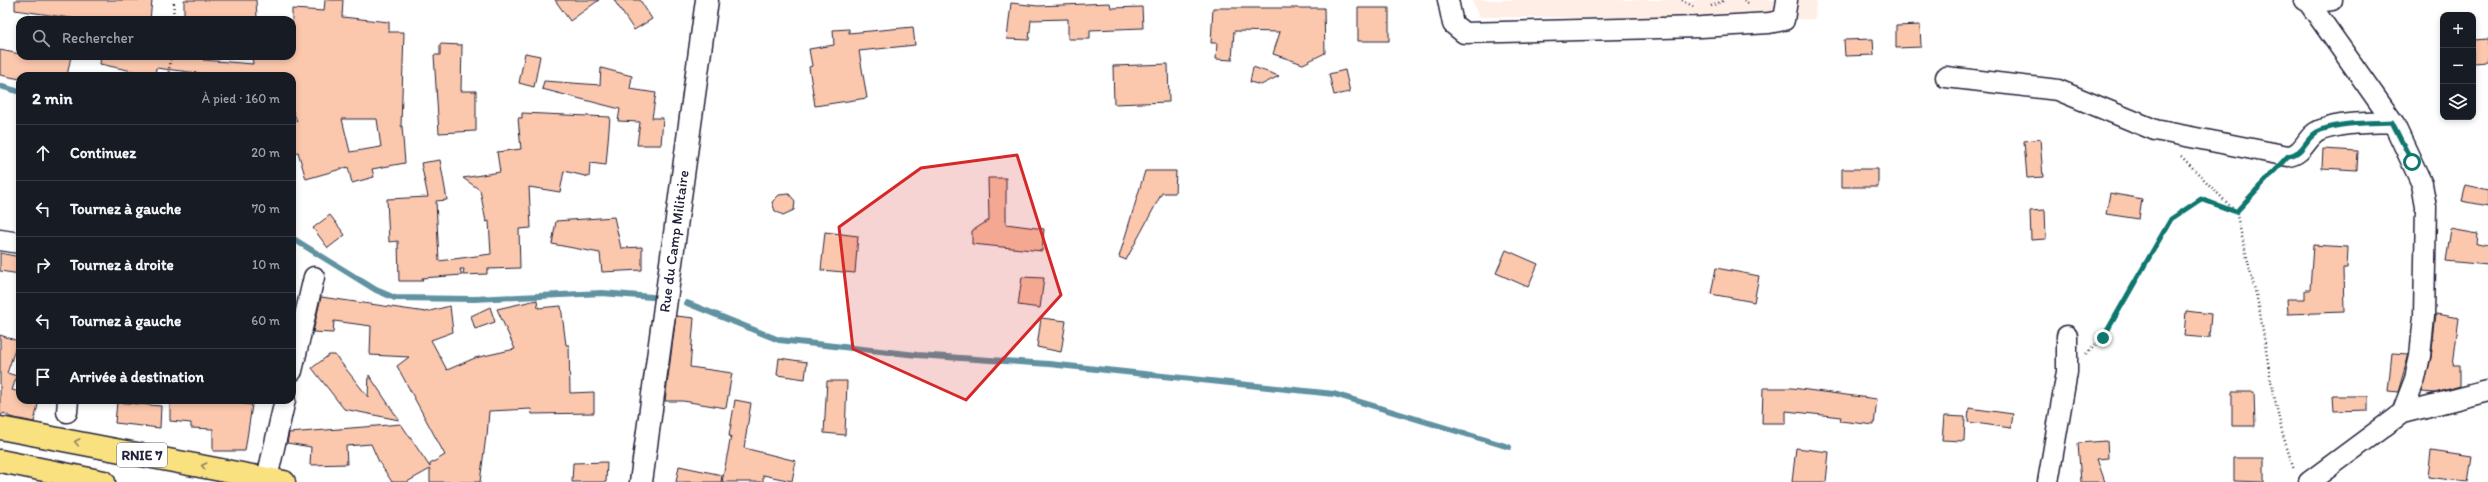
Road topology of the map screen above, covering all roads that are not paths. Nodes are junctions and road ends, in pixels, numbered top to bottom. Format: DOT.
graph roads {
  1 [pos="707,0"];
  2 [pos="1448,0"];
  3 [pos="1787,0"];
  4 [pos="2332,0"];
  5 [pos="2307,2"];
  6 [pos="1946,77"];
  7 [pos="2392,122"];
  8 [pos="0,240"];
  9 [pos="16,242"];
  10 [pos="314,277"];
  11 [pos="2067,336"];
  12 [pos="296,354"];
  13 [pos="2488,390"];
  14 [pos="284,404"];
  15 [pos="2402,413"];
  16 [pos="0,428"];
  17 [pos="0,461"];
  18 [pos="53,477"];
  19 [pos="2302,478"];
  20 [pos="275,480"];
  21 [pos="104,482"];
  22 [pos="641,482"];
  23 [pos="2048,482"];
  1 -- 22 [label="street, Rue du Camp Militaire"];
  2 -- 3 [label="street"];
  4 -- 5 [label="street"];
  5 -- 7 [label="street"];
  6 -- 7 [label="street"];
  7 -- 15 [label="street"];
  8 -- 9 [label="street"];
  10 -- 12 [label="street"];
  11 -- 23 [label="street"];
  13 -- 15 [label="street"];
  14 -- 20 [label="street"];
  15 -- 19 [label="street"];
  20 -- 16 [label="main road, RNIE 7, one-way"];
  17 -- 18 [label="main road, RNIE 7"];
  18 -- 21 [label="main road, RNIE 7"];
}
